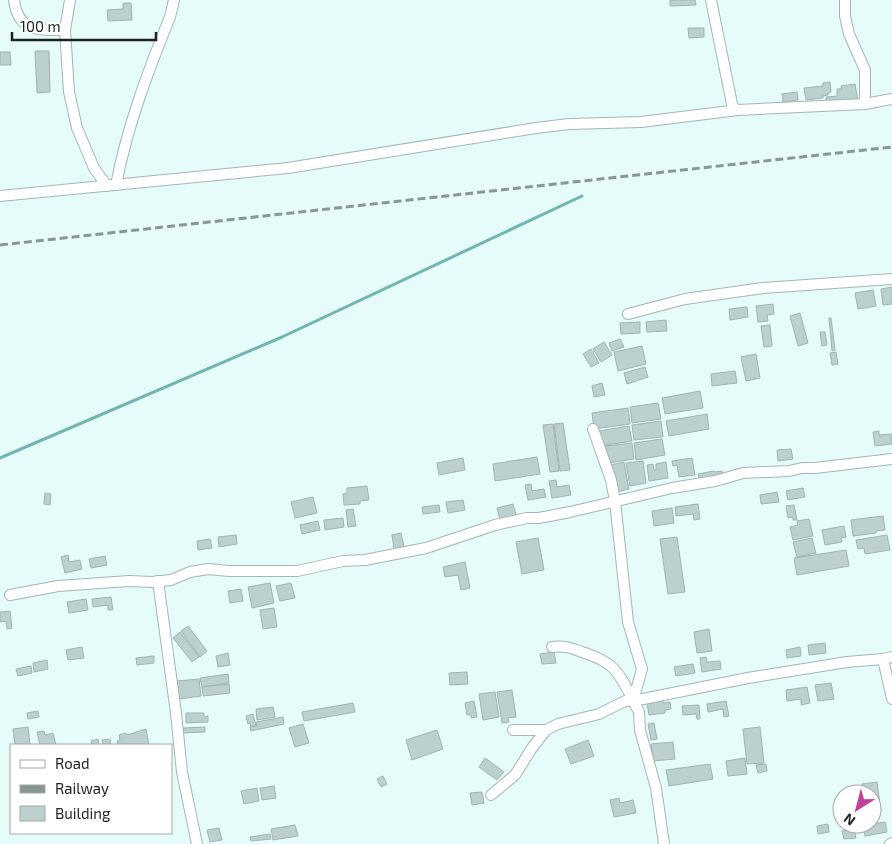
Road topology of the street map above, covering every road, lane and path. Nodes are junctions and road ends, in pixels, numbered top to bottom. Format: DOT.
graph roads {
  1 [pos="14,0"];
  2 [pos="70,0"];
  3 [pos="174,0"];
  4 [pos="711,0"];
  5 [pos="845,0"];
  6 [pos="64,30"];
  7 [pos="892,99"];
  8 [pos="865,104"];
  9 [pos="738,110"];
  10 [pos="112,185"];
  11 [pos="0,196"];
  12 [pos="892,279"];
  13 [pos="628,314"];
  14 [pos="593,430"];
  15 [pos="892,459"];
  16 [pos="615,501"];
  17 [pos="158,581"];
  18 [pos="10,595"];
  19 [pos="552,647"];
  20 [pos="887,658"];
  21 [pos="892,699"];
  22 [pos="633,701"];
  23 [pos="513,730"];
  24 [pos="546,730"];
  25 [pos="175,757"];
  26 [pos="491,795"];
  27 [pos="197,844"];
  28 [pos="664,844"];
  1 -- 6 [label="street"];
  2 -- 6 [label="street"];
  3 -- 10 [label="street"];
  4 -- 9 [label="street"];
  5 -- 8 [label="street"];
  6 -- 10 [label="street"];
  7 -- 8 [label="street"];
  8 -- 9 [label="street"];
  9 -- 10 [label="street"];
  10 -- 11 [label="street"];
  12 -- 13 [label="street"];
  14 -- 16 [label="street"];
  15 -- 16 [label="street"];
  16 -- 17 [label="street"];
  16 -- 22 [label="street"];
  17 -- 18 [label="street"];
  17 -- 25 [label="street"];
  19 -- 22 [label="street"];
  20 -- 21 [label="street"];
  20 -- 22 [label="street"];
  22 -- 24 [label="street"];
  22 -- 28 [label="street"];
  23 -- 24 [label="street"];
  24 -- 26 [label="street"];
  25 -- 27 [label="street"];
}
